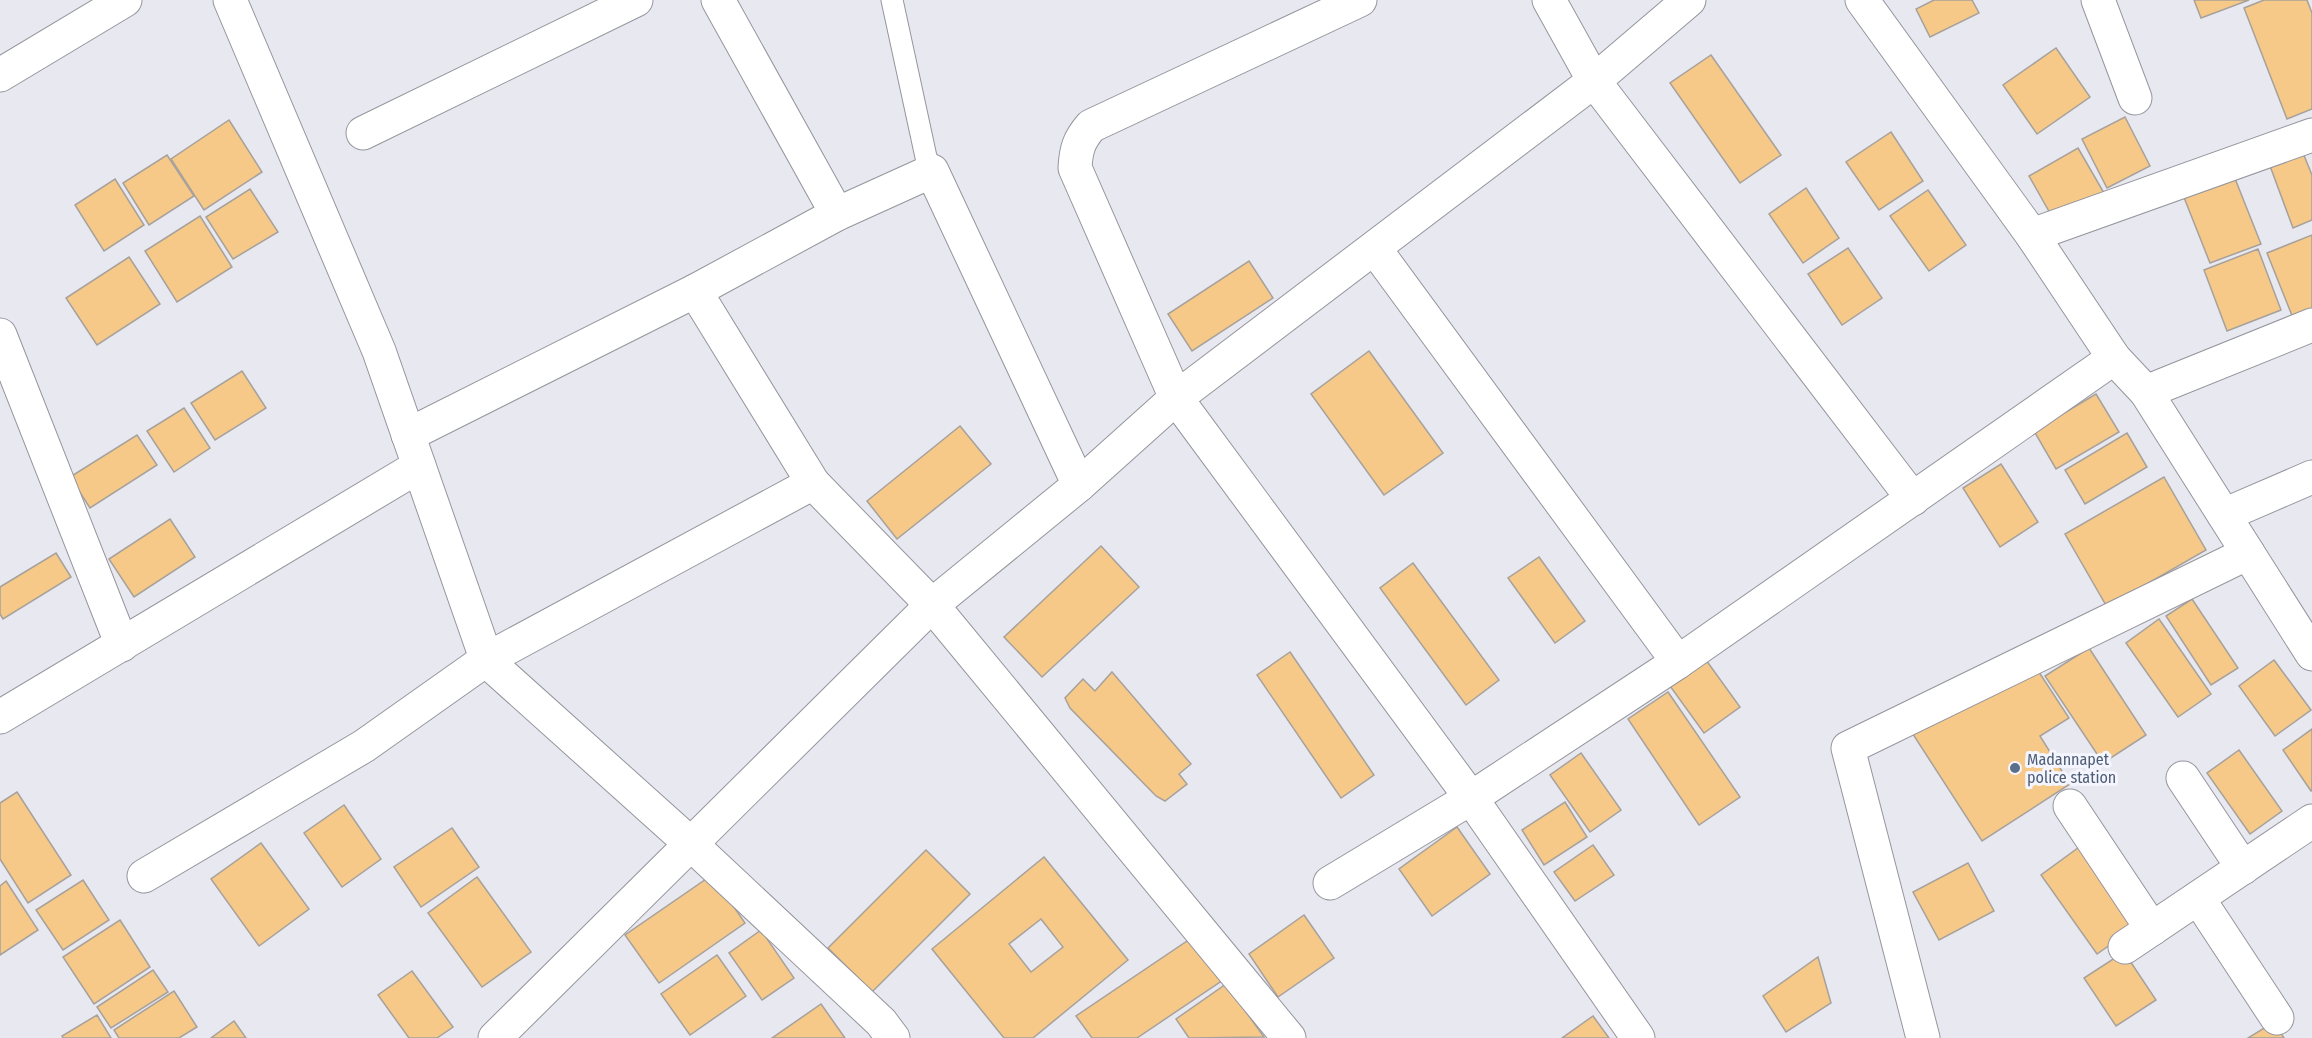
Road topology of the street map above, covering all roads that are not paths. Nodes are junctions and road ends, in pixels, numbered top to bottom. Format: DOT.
graph roads {
  1 [pos="125,0"];
  2 [pos="636,0"];
  3 [pos="718,0"];
  4 [pos="892,0"];
  5 [pos="1360,0"];
  6 [pos="1549,0"];
  7 [pos="1689,0"];
  8 [pos="1862,0"];
  9 [pos="2098,0"];
  10 [pos="233,1"];
  11 [pos="0,75"];
  12 [pos="1594,81"];
  13 [pos="2134,98"];
  14 [pos="363,133"];
  15 [pos="2312,135"];
  16 [pos="932,171"];
  17 [pos="837,214"];
  18 [pos="2032,235"];
  19 [pos="1375,249"];
  20 [pos="695,291"];
  21 [pos="2312,325"];
  22 [pos="0,335"];
  23 [pos="2114,358"];
  24 [pos="2146,392"];
  25 [pos="1176,398"];
  26 [pos="408,435"];
  27 [pos="419,466"];
  28 [pos="2312,477"];
  29 [pos="813,483"];
  30 [pos="1079,485"];
  31 [pos="1912,499"];
  32 [pos="2224,515"];
  33 [pos="2248,553"];
  34 [pos="932,605"];
  35 [pos="122,645"];
  36 [pos="2312,654"];
  37 [pos="487,659"];
  38 [pos="1678,662"];
  39 [pos="0,717"];
  40 [pos="2183,778"];
  41 [pos="1471,798"];
  42 [pos="2070,806"];
  43 [pos="2312,821"];
  44 [pos="692,845"];
  45 [pos="2243,868"];
  46 [pos="144,876"];
  47 [pos="1330,883"];
  48 [pos="2198,898"];
  49 [pos="2152,929"];
  50 [pos="2125,947"];
  51 [pos="2277,1018"];
  52 [pos="495,1038"];
  53 [pos="893,1038"];
  54 [pos="1289,1038"];
  55 [pos="1638,1038"];
  56 [pos="1923,1038"];
  1 -- 11 [label="street"];
  2 -- 14 [label="street"];
  3 -- 17 [label="street"];
  4 -- 16 [label="lane"];
  5 -- 25 [label="street"];
  6 -- 12 [label="street"];
  7 -- 12 [label="street"];
  8 -- 18 [label="street"];
  9 -- 13 [label="street"];
  10 -- 26 [label="street"];
  12 -- 19 [label="street"];
  12 -- 31 [label="street"];
  15 -- 18 [label="street"];
  16 -- 17 [label="street"];
  16 -- 30 [label="street"];
  17 -- 20 [label="street"];
  18 -- 23 [label="street"];
  19 -- 25 [label="street"];
  19 -- 38 [label="street"];
  20 -- 26 [label="street"];
  20 -- 29 [label="street"];
  21 -- 24 [label="street"];
  22 -- 35 [label="street"];
  23 -- 24 [label="street"];
  23 -- 31 [label="street"];
  24 -- 32 [label="street"];
  25 -- 30 [label="street"];
  25 -- 41 [label="street"];
  26 -- 27 [label="street"];
  27 -- 35 [label="street"];
  27 -- 37 [label="street"];
  28 -- 32 [label="street"];
  29 -- 34 [label="street"];
  29 -- 37 [label="street"];
  30 -- 34 [label="street"];
  31 -- 38 [label="street"];
  32 -- 33 [label="street"];
  33 -- 36 [label="street"];
  33 -- 56 [label="street"];
  34 -- 44 [label="street"];
  34 -- 54 [label="street"];
  35 -- 39 [label="street"];
  37 -- 44 [label="street"];
  37 -- 46 [label="street"];
  38 -- 41 [label="street"];
  40 -- 45 [label="street"];
  41 -- 47 [label="street"];
  41 -- 55 [label="street"];
  42 -- 49 [label="street"];
  43 -- 45 [label="street"];
  44 -- 52 [label="street"];
  44 -- 53 [label="street"];
  45 -- 48 [label="street"];
  48 -- 49 [label="street"];
  48 -- 51 [label="street"];
  49 -- 50 [label="street"];
}
